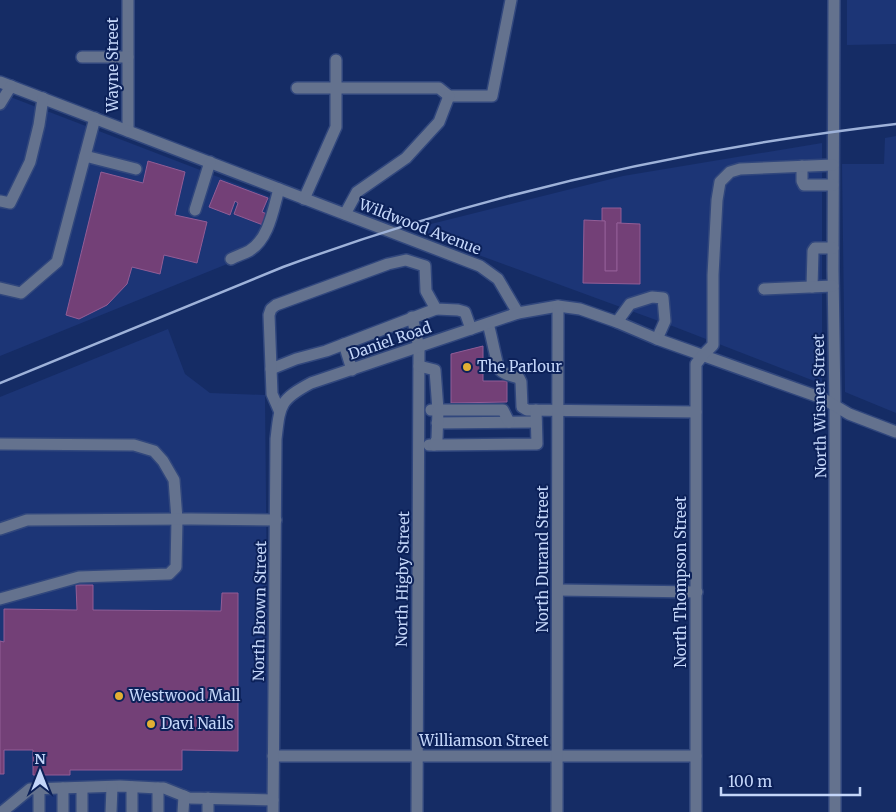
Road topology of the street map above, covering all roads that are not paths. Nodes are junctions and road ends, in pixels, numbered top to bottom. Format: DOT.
graph roads {
  1 [pos="128,0"];
  2 [pos="511,0"];
  3 [pos="834,0"];
  4 [pos="82,57"];
  5 [pos="128,57"];
  6 [pos="336,60"];
  7 [pos="5,84"];
  8 [pos="296,88"];
  9 [pos="336,88"];
  10 [pos="449,96"];
  11 [pos="43,98"];
  12 [pos="0,104"];
  13 [pos="94,118"];
  14 [pos="128,131"];
  15 [pos="85,156"];
  16 [pos="210,162"];
  17 [pos="833,165"];
  18 [pos="802,166"];
  19 [pos="136,169"];
  20 [pos="833,185"];
  21 [pos="279,189"];
  22 [pos="304,199"];
  23 [pos="0,201"];
  24 [pos="195,210"];
  25 [pos="345,214"];
  26 [pos="833,248"];
  27 [pos="434,249"];
  28 [pos="231,259"];
  29 [pos="425,266"];
  30 [pos="833,286"];
  31 [pos="812,287"];
  32 [pos="0,288"];
  33 [pos="764,288"];
  34 [pos="558,306"];
  35 [pos="436,309"];
  36 [pos="518,313"];
  37 [pos="412,317"];
  38 [pos="617,322"];
  39 [pos="488,324"];
  40 [pos="472,329"];
  41 [pos="657,339"];
  42 [pos="344,344"];
  43 [pos="419,347"];
  44 [pos="703,355"];
  45 [pos="419,366"];
  46 [pos="271,370"];
  47 [pos="352,370"];
  48 [pos="835,406"];
  49 [pos="279,410"];
  50 [pos="420,410"];
  51 [pos="438,410"];
  52 [pos="558,410"];
  53 [pos="696,412"];
  54 [pos="536,416"];
  55 [pos="509,422"];
  56 [pos="437,423"];
  57 [pos="896,432"];
  58 [pos="0,444"];
  59 [pos="434,445"];
  60 [pos="420,446"];
  61 [pos="177,519"];
  62 [pos="276,520"];
  63 [pos="0,529"];
  64 [pos="558,590"];
  65 [pos="696,592"];
  66 [pos="0,599"];
  67 [pos="274,756"];
  68 [pos="416,756"];
  69 [pos="557,756"];
  70 [pos="696,756"];
  71 [pos="112,787"];
  72 [pos="132,787"];
  73 [pos="63,788"];
  74 [pos="82,788"];
  75 [pos="158,788"];
  76 [pos="39,789"];
  77 [pos="184,796"];
  78 [pos="208,798"];
  79 [pos="17,800"];
  80 [pos="273,806"];
  81 [pos="2,812"];
  82 [pos="16,812"];
  83 [pos="39,812"];
  84 [pos="63,812"];
  85 [pos="82,812"];
  86 [pos="111,812"];
  87 [pos="132,812"];
  88 [pos="158,812"];
  89 [pos="183,812"];
  90 [pos="208,812"];
  91 [pos="416,812"];
  92 [pos="557,812"];
  93 [pos="696,812"];
  94 [pos="835,812"];
  1 -- 5 [label="street, Wayne Street"];
  2 -- 10 [label="street"];
  3 -- 17 [label="street, North Wisner Street"];
  4 -- 5 [label="street"];
  5 -- 14 [label="street, Wayne Street"];
  6 -- 9 [label="street"];
  7 -- 11 [label="street, Wildwood Avenue"];
  7 -- 12 [label="street"];
  8 -- 9 [label="street"];
  9 -- 10 [label="street"];
  9 -- 22 [label="street"];
  10 -- 25 [label="street"];
  11 -- 13 [label="street, Wildwood Avenue"];
  11 -- 23 [label="street"];
  13 -- 14 [label="street, Wildwood Avenue"];
  13 -- 15 [label="street"];
  14 -- 16 [label="street, Wildwood Avenue"];
  15 -- 19 [label="street"];
  15 -- 32 [label="street"];
  16 -- 21 [label="street, Wildwood Avenue"];
  16 -- 24 [label="street"];
  17 -- 18 [label="street"];
  17 -- 20 [label="street, North Wisner Street"];
  18 -- 20 [label="street"];
  18 -- 44 [label="street, North Thompson Street"];
  20 -- 26 [label="street, North Wisner Street"];
  21 -- 22 [label="street, Wildwood Avenue"];
  21 -- 28 [label="street"];
  22 -- 25 [label="street, Wildwood Avenue"];
  25 -- 27 [label="street, Wildwood Avenue"];
  26 -- 30 [label="street, North Wisner Street"];
  26 -- 31 [label="street"];
  27 -- 29 [label="street"];
  27 -- 36 [label="street, Wildwood Avenue"];
  29 -- 35 [label="street"];
  29 -- 46 [label="street"];
  30 -- 31 [label="street"];
  30 -- 48 [label="street, North Wisner Street"];
  31 -- 33 [label="street"];
  34 -- 36 [label="street"];
  34 -- 38 [label="street"];
  34 -- 52 [label="street, North Durand Street"];
  35 -- 37 [label="street"];
  35 -- 40 [label="street"];
  36 -- 39 [label="street, Daniel Road"];
  37 -- 42 [label="street"];
  37 -- 43 [label="street, North Higby Street"];
  38 -- 41 [label="street"];
  38 -- 41 [label="street"];
  39 -- 40 [label="street, Daniel Road"];
  39 -- 54 [label="street"];
  40 -- 43 [label="street, Daniel Road"];
  41 -- 44 [label="street"];
  42 -- 46 [label="street"];
  42 -- 47 [label="street"];
  43 -- 45 [label="street, North Higby Street"];
  43 -- 47 [label="street, Daniel Road"];
  44 -- 48 [label="street"];
  44 -- 53 [label="street, North Thompson Street"];
  45 -- 50 [label="street, North Higby Street"];
  45 -- 51 [label="street"];
  46 -- 49 [label="street"];
  47 -- 49 [label="street, Daniel Road"];
  48 -- 57 [label="street"];
  48 -- 94 [label="street, North Wisner Street"];
  49 -- 62 [label="street, North Brown Street"];
  50 -- 51 [label="street"];
  50 -- 60 [label="street, North Higby Street"];
  51 -- 55 [label="street"];
  51 -- 56 [label="street"];
  52 -- 53 [label="street"];
  52 -- 54 [label="street"];
  52 -- 64 [label="street, North Durand Street"];
  53 -- 65 [label="street, North Thompson Street"];
  54 -- 55 [label="street"];
  54 -- 59 [label="street"];
  55 -- 56 [label="street"];
  56 -- 59 [label="street"];
  58 -- 61 [label="street"];
  59 -- 60 [label="street"];
  60 -- 68 [label="street, North Higby Street"];
  61 -- 62 [label="street"];
  61 -- 63 [label="street"];
  61 -- 66 [label="street"];
  62 -- 67 [label="street, North Brown Street"];
  64 -- 65 [label="street"];
  64 -- 69 [label="street, North Durand Street"];
  65 -- 70 [label="street, North Thompson Street"];
  67 -- 68 [label="street, Williamson Street"];
  67 -- 80 [label="street, North Brown Street"];
  68 -- 69 [label="street, Williamson Street"];
  68 -- 91 [label="street, North Higby Street"];
  69 -- 70 [label="street, Williamson Street"];
  69 -- 92 [label="street, North Durand Street"];
  70 -- 93 [label="street, North Thompson Street"];
  71 -- 72 [label="street"];
  71 -- 74 [label="street"];
  71 -- 86 [label="street"];
  72 -- 75 [label="street"];
  72 -- 87 [label="street"];
  73 -- 74 [label="street"];
  73 -- 76 [label="street"];
  73 -- 84 [label="street"];
  74 -- 85 [label="street"];
  75 -- 77 [label="street"];
  75 -- 88 [label="street"];
  76 -- 79 [label="street"];
  76 -- 83 [label="street"];
  77 -- 78 [label="street"];
  77 -- 89 [label="street"];
  78 -- 80 [label="street"];
  78 -- 90 [label="street"];
  79 -- 81 [label="street"];
  79 -- 82 [label="street"];
}
